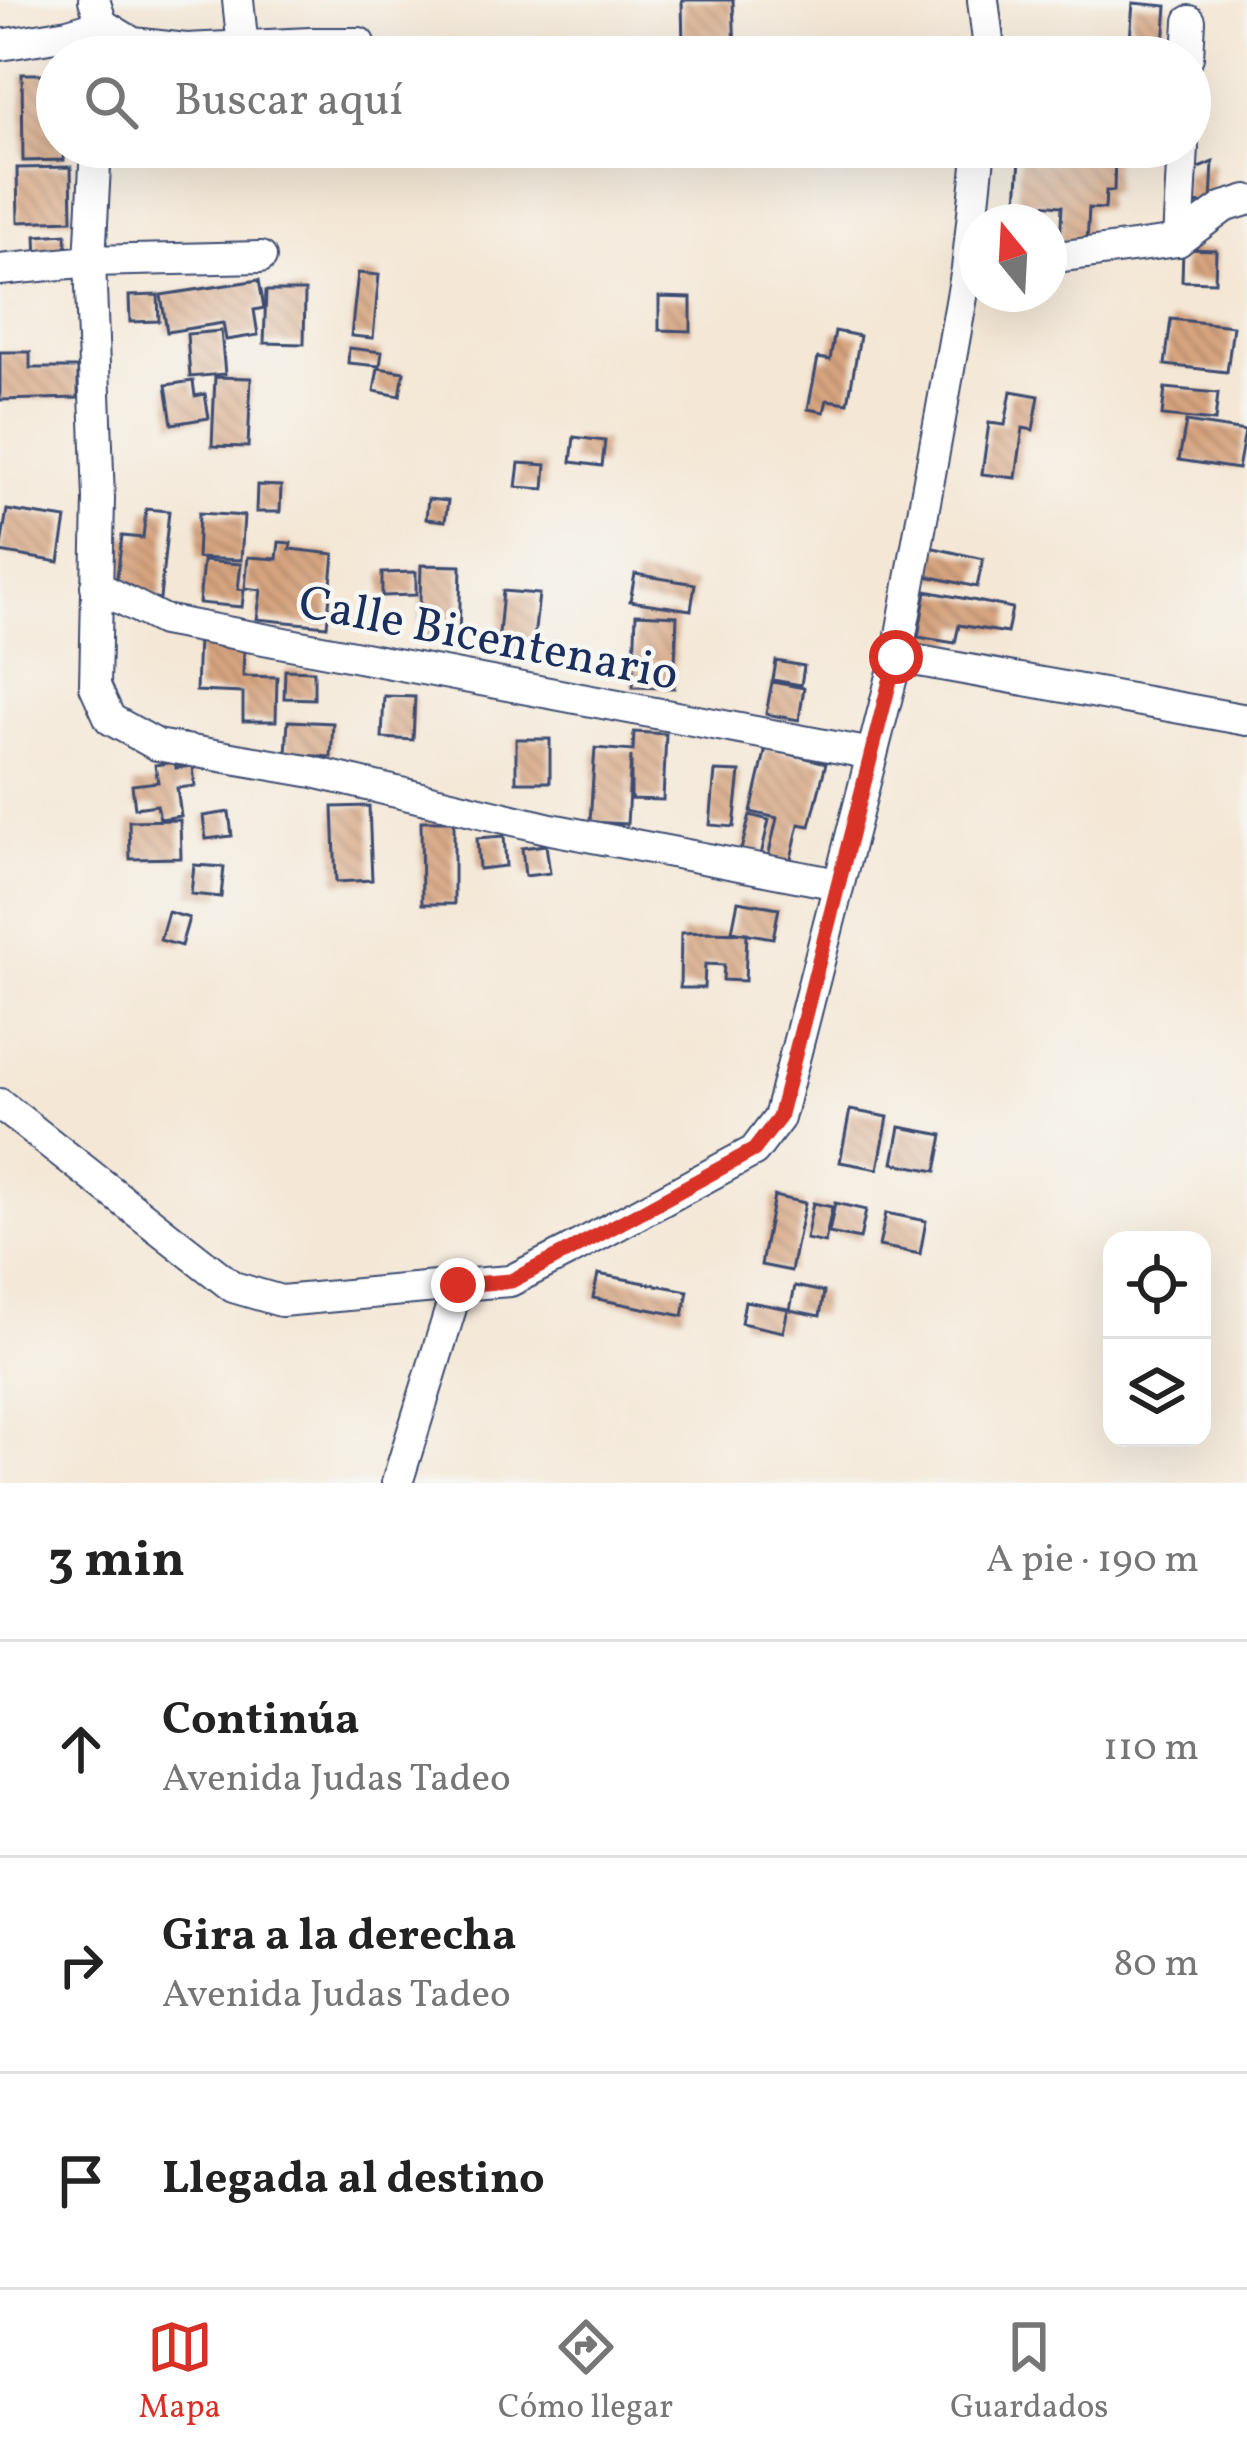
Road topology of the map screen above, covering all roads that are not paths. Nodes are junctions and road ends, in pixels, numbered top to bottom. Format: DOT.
graph roads {
  1 [pos="238,0"];
  2 [pos="983,0"];
  3 [pos="98,12"];
  4 [pos="1190,21"];
  5 [pos="56,36"];
  6 [pos="126,36"];
  7 [pos="242,36"];
  8 [pos="987,36"];
  9 [pos="1189,36"];
  10 [pos="36,39"];
  11 [pos="0,45"];
  12 [pos="95,168"];
  13 [pos="979,168"];
  14 [pos="1182,168"];
  15 [pos="1247,200"];
  16 [pos="976,204"];
  17 [pos="1178,241"];
  18 [pos="1067,256"];
  19 [pos="261,257"];
  20 [pos="90,262"];
  21 [pos="0,270"];
  22 [pos="963,312"];
  23 [pos="96,586"];
  24 [pos="896,657"];
  25 [pos="1247,721"];
  26 [pos="872,754"];
  27 [pos="838,884"];
  28 [pos="0,1104"];
  29 [pos="458,1285"];
  30 [pos="397,1483"];
  1 -- 7 [label="street"];
  2 -- 8 [label="street"];
  3 -- 5 [label="street"];
  3 -- 6 [label="street"];
  4 -- 9 [label="street"];
  10 -- 11 [label="street"];
  12 -- 20 [label="street"];
  13 -- 16 [label="street"];
  14 -- 17 [label="street"];
  15 -- 17 [label="street"];
  17 -- 18 [label="street"];
  19 -- 20 [label="street"];
  20 -- 21 [label="street"];
  20 -- 23 [label="street"];
  22 -- 24 [label="street"];
  23 -- 26 [label="street, Calle Bicentenario"];
  23 -- 27 [label="street"];
  24 -- 25 [label="street"];
  24 -- 26 [label="street"];
  26 -- 27 [label="street"];
  27 -- 29 [label="street"];
  28 -- 29 [label="street"];
  29 -- 30 [label="street"];
}
